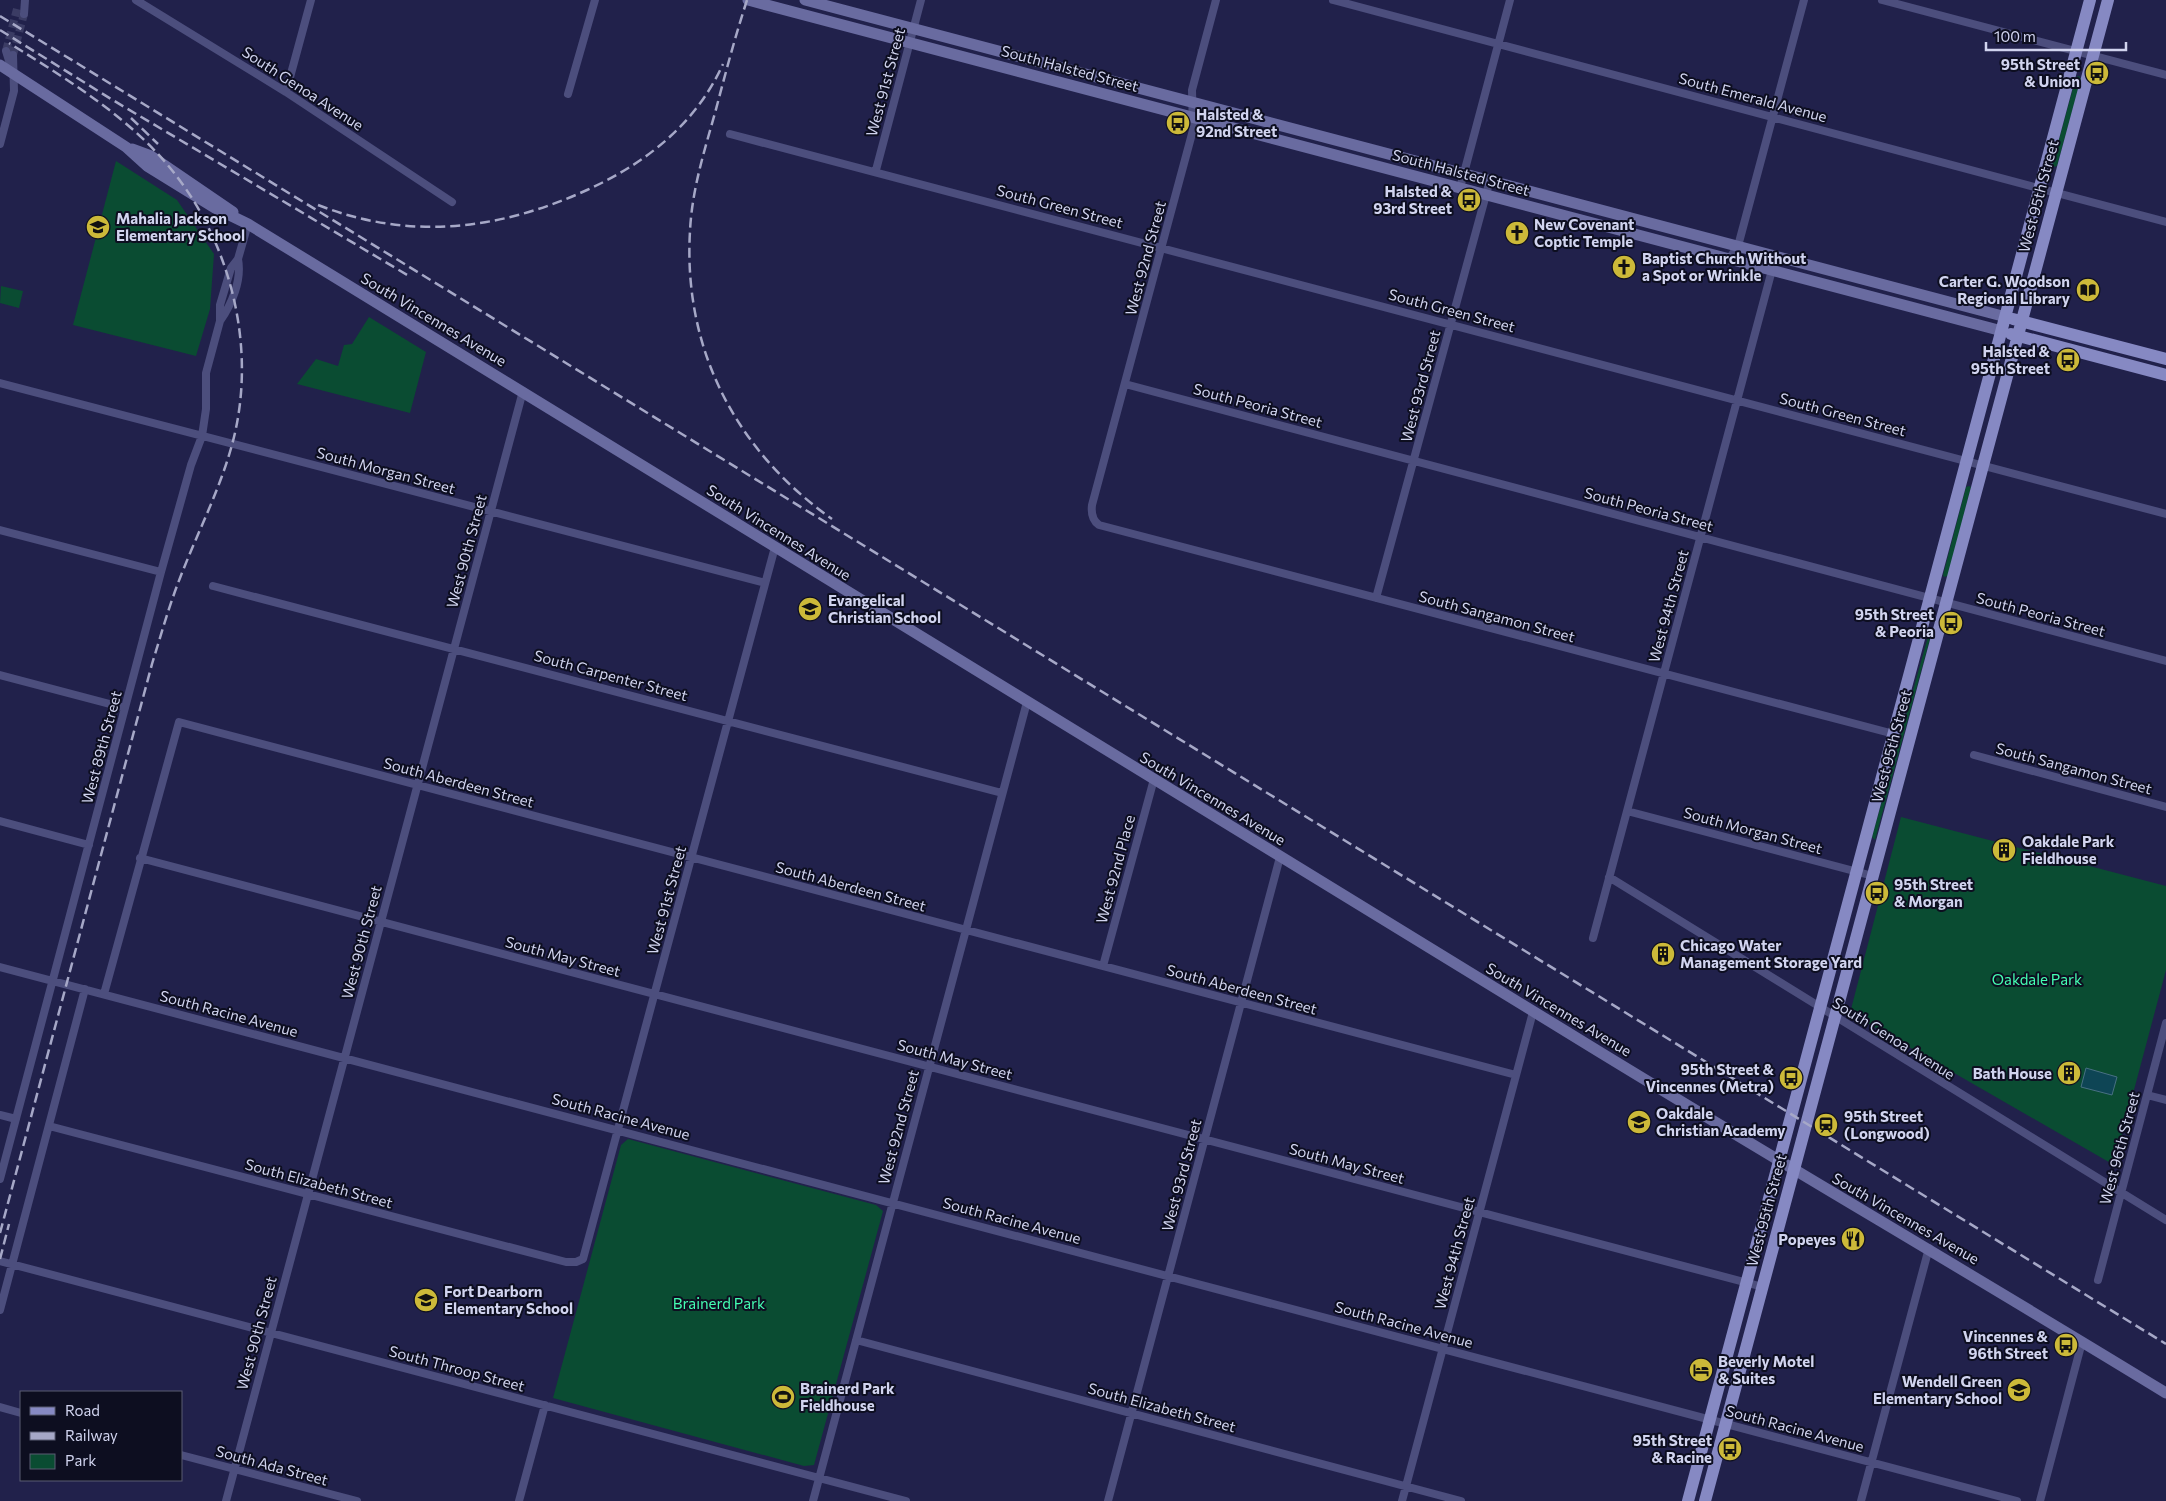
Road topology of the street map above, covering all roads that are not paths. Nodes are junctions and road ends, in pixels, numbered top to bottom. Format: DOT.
graph roads {
  1 [pos="136,0"];
  2 [pos="311,0"];
  3 [pos="595,0"];
  4 [pos="748,0"];
  5 [pos="805,0"];
  6 [pos="921,0"];
  7 [pos="1216,0"];
  8 [pos="1333,0"];
  9 [pos="1510,0"];
  10 [pos="1804,0"];
  11 [pos="1882,0"];
  12 [pos="2090,0"];
  13 [pos="2108,0"];
  14 [pos="25,1"];
  15 [pos="21,11"];
  16 [pos="914,28"];
  17 [pos="910,42"];
  18 [pos="1498,44"];
  19 [pos="2076,52"];
  20 [pos="10,53"];
  21 [pos="2092,56"];
  22 [pos="0,65"];
  23 [pos="13,73"];
  24 [pos="2166,75"];
  25 [pos="286,92"];
  26 [pos="568,94"];
  27 [pos="1192,102"];
  28 [pos="1773,117"];
  29 [pos="1193,118"];
  30 [pos="730,134"];
  31 [pos="0,144"];
  32 [pos="876,170"];
  33 [pos="1464,174"];
  34 [pos="1490,180"];
  35 [pos="1460,188"];
  36 [pos="2040,188"];
  37 [pos="2056,192"];
  38 [pos="1486,195"];
  39 [pos="452,202"];
  40 [pos="2166,222"];
  41 [pos="248,224"];
  42 [pos="1738,246"];
  43 [pos="1163,248"];
  44 [pos="1766,253"];
  45 [pos="1729,259"];
  46 [pos="1772,270"];
  47 [pos="2006,317"];
  48 [pos="2022,321"];
  49 [pos="1451,324"];
  50 [pos="2002,331"];
  51 [pos="2018,335"];
  52 [pos="2166,359"];
  53 [pos="2166,375"];
  54 [pos="0,383"];
  55 [pos="1125,384"];
  56 [pos="523,391"];
  57 [pos="1738,400"];
  58 [pos="202,436"];
  59 [pos="1413,461"];
  60 [pos="1967,461"];
  61 [pos="1983,465"];
  62 [pos="491,511"];
  63 [pos="2166,514"];
  64 [pos="1095,522"];
  65 [pos="0,530"];
  66 [pos="1700,537"];
  67 [pos="775,547"];
  68 [pos="161,572"];
  69 [pos="765,583"];
  70 [pos="213,586"];
  71 [pos="1376,598"];
  72 [pos="1930,598"];
  73 [pos="1947,603"];
  74 [pos="454,648"];
  75 [pos="2166,661"];
  76 [pos="1664,674"];
  77 [pos="0,675"];
  78 [pos="1027,702"];
  79 [pos="126,708"];
  80 [pos="728,720"];
  81 [pos="1894,734"];
  82 [pos="1974,755"];
  83 [pos="1154,779"];
  84 [pos="417,785"];
  85 [pos="1002,793"];
  86 [pos="2166,807"];
  87 [pos="1627,812"];
  88 [pos="0,821"];
  89 [pos="89,844"];
  90 [pos="1280,857"];
  91 [pos="140,858"];
  92 [pos="692,858"];
  93 [pos="1856,872"];
  94 [pos="1873,876"];
  95 [pos="1609,877"];
  96 [pos="381,922"];
  97 [pos="965,930"];
  98 [pos="1593,938"];
  99 [pos="0,966"];
  100 [pos="1103,966"];
  101 [pos="54,981"];
  102 [pos="85,989"];
  103 [pos="104,994"];
  104 [pos="655,994"];
  105 [pos="1241,1003"];
  106 [pos="1820,1008"];
  107 [pos="1533,1012"];
  108 [pos="1835,1018"];
  109 [pos="2166,1023"];
  110 [pos="344,1058"];
  111 [pos="929,1067"];
  112 [pos="1516,1076"];
  113 [pos="2147,1095"];
  114 [pos="2166,1100"];
  115 [pos="0,1115"];
  116 [pos="16,1119"];
  117 [pos="49,1126"];
  118 [pos="619,1130"];
  119 [pos="1204,1140"];
  120 [pos="1779,1161"];
  121 [pos="1794,1170"];
  122 [pos="0,1179"];
  123 [pos="2120,1193"];
  124 [pos="308,1194"];
  125 [pos="892,1203"];
  126 [pos="1479,1212"];
  127 [pos="2166,1220"];
  128 [pos="1929,1248"];
  129 [pos="583,1259"];
  130 [pos="0,1261"];
  131 [pos="12,1264"];
  132 [pos="1168,1276"];
  133 [pos="2098,1280"];
  134 [pos="1747,1283"];
  135 [pos="1763,1287"];
  136 [pos="0,1310"];
  137 [pos="271,1333"];
  138 [pos="856,1340"];
  139 [pos="2082,1342"];
  140 [pos="1443,1349"];
  141 [pos="2166,1393"];
  142 [pos="544,1405"];
  143 [pos="0,1407"];
  144 [pos="20,1412"];
  145 [pos="1131,1413"];
  146 [pos="1710,1420"];
  147 [pos="1726,1424"];
  148 [pos="182,1455"];
  149 [pos="1872,1462"];
  150 [pos="234,1469"];
  151 [pos="819,1478"];
  152 [pos="1406,1486"];
  153 [pos="226,1501"];
  154 [pos="357,1501"];
  155 [pos="519,1501"];
  156 [pos="813,1501"];
  157 [pos="906,1501"];
  158 [pos="1108,1501"];
  159 [pos="1402,1501"];
  160 [pos="1461,1501"];
  161 [pos="1688,1501"];
  162 [pos="1705,1501"];
  163 [pos="1861,1501"];
  164 [pos="2017,1501"];
  165 [pos="2040,1501"];
  1 -- 25 [label="street, South Genoa Avenue"];
  2 -- 25 [label="street"];
  3 -- 26 [label="street"];
  4 -- 17 [label="main road, South Halsted Street"];
  5 -- 16 [label="main road, South Halsted Street"];
  6 -- 16 [label="street, West 91st Street"];
  7 -- 27 [label="street, West 92nd Street"];
  8 -- 18 [label="street, South Emerald Avenue"];
  9 -- 18 [label="street"];
  10 -- 28 [label="street"];
  11 -- 19 [label="street"];
  12 -- 19 [label="main road, West 95th Street"];
  13 -- 21 [label="main road, West 95th Street"];
  14 -- 15 [label="street"];
  16 -- 17 [label="street, West 91st Street"];
  16 -- 27 [label="main road, South Halsted Street"];
  17 -- 29 [label="main road, South Halsted Street"];
  17 -- 32 [label="street, West 91st Street"];
  18 -- 28 [label="street, South Emerald Avenue"];
  18 -- 33 [label="street"];
  19 -- 21 [label="street"];
  19 -- 36 [label="main road, West 95th Street"];
  20 -- 23 [label="street"];
  21 -- 24 [label="street"];
  21 -- 37 [label="main road, West 95th Street"];
  22 -- 23 [label="main road, South Vincennes Avenue"];
  23 -- 31 [label="street"];
  23 -- 41 [label="main road, South Vincennes Avenue"];
  25 -- 39 [label="street, South Genoa Avenue"];
  27 -- 29 [label="street, West 92nd Street"];
  27 -- 33 [label="main road, South Halsted Street"];
  28 -- 36 [label="street, South Emerald Avenue"];
  28 -- 42 [label="street"];
  29 -- 35 [label="main road, South Halsted Street"];
  29 -- 43 [label="street, West 92nd Street"];
  30 -- 32 [label="street, South Green Street"];
  32 -- 43 [label="street, South Green Street"];
  33 -- 34 [label="main road, South Halsted Street"];
  33 -- 35 [label="street"];
  34 -- 38 [label="street, West 93rd Street"];
  34 -- 42 [label="main road, South Halsted Street"];
  35 -- 38 [label="main road, South Halsted Street"];
  36 -- 37 [label="street, South Emerald Avenue"];
  36 -- 47 [label="main road, West 95th Street"];
  37 -- 40 [label="street, South Emerald Avenue"];
  37 -- 48 [label="main road, West 95th Street"];
  38 -- 45 [label="main road, South Halsted Street"];
  38 -- 49 [label="street, West 93rd Street"];
  41 -- 56 [label="main road, South Vincennes Avenue"];
  41 -- 58 [label="street, West 89th Street"];
  42 -- 44 [label="main road, South Halsted Street"];
  42 -- 45 [label="street"];
  43 -- 49 [label="street, South Green Street"];
  43 -- 55 [label="street, West 92nd Street"];
  44 -- 46 [label="street"];
  44 -- 47 [label="main road, South Halsted Street"];
  45 -- 46 [label="main road, South Halsted Street"];
  46 -- 50 [label="main road, South Halsted Street"];
  46 -- 57 [label="street, West 94th Street"];
  47 -- 48 [label="main road, South Halsted Street"];
  47 -- 50 [label="main road, West 95th Street"];
  48 -- 51 [label="main road, West 95th Street"];
  48 -- 52 [label="main road, South Halsted Street"];
  49 -- 57 [label="street, South Green Street"];
  49 -- 59 [label="street, West 93rd Street"];
  50 -- 51 [label="main road, South Halsted Street"];
  50 -- 60 [label="main road, West 95th Street"];
  51 -- 53 [label="main road, South Halsted Street"];
  51 -- 61 [label="main road, West 95th Street"];
  54 -- 58 [label="street, South Morgan Street"];
  55 -- 59 [label="street, South Peoria Street"];
  55 -- 64 [label="street, West 92nd Street"];
  56 -- 62 [label="street, West 90th Street"];
  56 -- 67 [label="main road, South Vincennes Avenue"];
  57 -- 60 [label="street, South Green Street"];
  57 -- 66 [label="street, West 94th Street"];
  58 -- 62 [label="street, South Morgan Street"];
  58 -- 68 [label="street, West 89th Street"];
  59 -- 66 [label="street, South Peoria Street"];
  59 -- 71 [label="street, West 93rd Street"];
  60 -- 61 [label="street, South Green Street"];
  60 -- 72 [label="main road, West 95th Street"];
  61 -- 63 [label="street, South Green Street"];
  61 -- 73 [label="main road, West 95th Street"];
  62 -- 69 [label="street, South Morgan Street"];
  62 -- 74 [label="street, West 90th Street"];
  64 -- 71 [label="street, South Sangamon Street"];
  65 -- 68 [label="street"];
  66 -- 72 [label="street, South Peoria Street"];
  66 -- 76 [label="street, West 94th Street"];
  67 -- 69 [label="street, West 91st Street"];
  67 -- 78 [label="main road, South Vincennes Avenue"];
  68 -- 79 [label="street, West 89th Street"];
  69 -- 80 [label="street, West 91st Street"];
  70 -- 74 [label="street, South Carpenter Street"];
  71 -- 76 [label="street, South Sangamon Street"];
  72 -- 73 [label="street, South Peoria Street"];
  72 -- 81 [label="main road, West 95th Street"];
  73 -- 75 [label="street, South Peoria Street"];
  73 -- 94 [label="main road, West 95th Street"];
  74 -- 80 [label="street, South Carpenter Street"];
  74 -- 84 [label="street, West 90th Street"];
  76 -- 81 [label="street, South Sangamon Street"];
  76 -- 87 [label="street, West 94th Street"];
  77 -- 79 [label="street"];
  78 -- 83 [label="main road, South Vincennes Avenue"];
  78 -- 85 [label="street, West 92nd Street"];
  79 -- 89 [label="street, West 89th Street"];
  80 -- 85 [label="street, South Carpenter Street"];
  80 -- 92 [label="street, West 91st Street"];
  81 -- 93 [label="main road, West 95th Street"];
  82 -- 86 [label="street, South Sangamon Street"];
  83 -- 90 [label="main road, South Vincennes Avenue"];
  83 -- 100 [label="street, West 92nd Place"];
  84 -- 91 [label="street, South Aberdeen Street"];
  84 -- 92 [label="street, South Aberdeen Street"];
  84 -- 96 [label="street, West 90th Street"];
  85 -- 97 [label="street, West 92nd Street"];
  87 -- 93 [label="street, South Morgan Street"];
  87 -- 95 [label="street, West 94th Street"];
  88 -- 89 [label="street"];
  89 -- 101 [label="street, West 89th Street"];
  90 -- 105 [label="street, West 93rd Street"];
  90 -- 107 [label="main road, South Vincennes Avenue"];
  91 -- 96 [label="street, South May Street"];
  91 -- 103 [label="street"];
  92 -- 97 [label="street, South Aberdeen Street"];
  92 -- 104 [label="street, West 91st Street"];
  93 -- 94 [label="street, South Morgan Street"];
  93 -- 106 [label="main road, West 95th Street"];
  94 -- 108 [label="main road, West 95th Street"];
  95 -- 98 [label="street, West 94th Street"];
  95 -- 106 [label="street, South Genoa Avenue"];
  96 -- 104 [label="street, South May Street"];
  96 -- 110 [label="street, West 90th Street"];
  97 -- 100 [label="street, South Aberdeen Street"];
  97 -- 111 [label="street, West 92nd Street"];
  99 -- 101 [label="street, South Racine Avenue"];
  100 -- 105 [label="street, South Aberdeen Street"];
  101 -- 102 [label="street, South Racine Avenue"];
  101 -- 116 [label="street, West 89th Street"];
  102 -- 103 [label="street, South Racine Avenue"];
  102 -- 117 [label="street"];
  103 -- 110 [label="street, South Racine Avenue"];
  104 -- 111 [label="street, South May Street"];
  104 -- 118 [label="street, West 91st Street"];
  105 -- 112 [label="street, South Aberdeen Street"];
  105 -- 119 [label="street, West 93rd Street"];
  106 -- 108 [label="street, South Genoa Avenue"];
  106 -- 120 [label="main road, West 95th Street"];
  107 -- 112 [label="street, West 94th Street"];
  107 -- 120 [label="main road, South Vincennes Avenue"];
  108 -- 121 [label="main road, West 95th Street"];
  108 -- 123 [label="street, South Genoa Avenue"];
  109 -- 113 [label="street, West 96th Street"];
  110 -- 118 [label="street, South Racine Avenue"];
  110 -- 124 [label="street, West 90th Street"];
  111 -- 119 [label="street, South May Street"];
  111 -- 125 [label="street, West 92nd Street"];
  112 -- 126 [label="street, West 94th Street"];
  113 -- 114 [label="street"];
  113 -- 123 [label="street, West 96th Street"];
  115 -- 116 [label="street"];
  116 -- 122 [label="street, West 89th Street"];
  117 -- 124 [label="street, South Elizabeth Street"];
  117 -- 131 [label="street"];
  118 -- 125 [label="street, South Racine Avenue"];
  118 -- 129 [label="street, West 91st Street"];
  119 -- 126 [label="street, South May Street"];
  119 -- 132 [label="street, West 93rd Street"];
  120 -- 121 [label="main road, South Vincennes Avenue"];
  120 -- 134 [label="main road, West 95th Street"];
  121 -- 128 [label="main road, South Vincennes Avenue"];
  121 -- 135 [label="main road, West 95th Street"];
  123 -- 127 [label="street, South Genoa Avenue"];
  123 -- 133 [label="street, West 96th Street"];
  124 -- 129 [label="street, South Elizabeth Street"];
  124 -- 137 [label="street, West 90th Street"];
  125 -- 132 [label="street, South Racine Avenue"];
  125 -- 138 [label="street, West 92nd Street"];
  126 -- 134 [label="street, South May Street"];
  126 -- 140 [label="street, West 94th Street"];
  128 -- 139 [label="main road, South Vincennes Avenue"];
  128 -- 149 [label="street"];
  130 -- 131 [label="street, South Throop Street"];
  131 -- 136 [label="street"];
  131 -- 137 [label="street, South Throop Street"];
  132 -- 140 [label="street, South Racine Avenue"];
  132 -- 145 [label="street, West 93rd Street"];
  134 -- 135 [label="street, South May Street"];
  134 -- 146 [label="main road, West 95th Street"];
  135 -- 147 [label="main road, West 95th Street"];
  137 -- 142 [label="street, South Throop Street"];
  137 -- 150 [label="street, West 90th Street"];
  138 -- 145 [label="street, South Elizabeth Street"];
  138 -- 151 [label="street, West 92nd Street"];
  139 -- 141 [label="main road, South Vincennes Avenue"];
  139 -- 165 [label="street"];
  140 -- 146 [label="street, South Racine Avenue"];
  140 -- 152 [label="street, West 94th Street"];
  142 -- 151 [label="street, South Throop Street"];
  142 -- 155 [label="street"];
  143 -- 144 [label="street"];
  145 -- 152 [label="street, South Elizabeth Street"];
  145 -- 158 [label="street, West 93rd Street"];
  146 -- 147 [label="street, South Racine Avenue"];
  146 -- 161 [label="main road, West 95th Street"];
  147 -- 149 [label="street, South Racine Avenue"];
  147 -- 162 [label="main road, West 95th Street"];
  148 -- 150 [label="street, South Ada Street"];
  149 -- 163 [label="street"];
  149 -- 164 [label="street, South Racine Avenue"];
  150 -- 153 [label="street, West 90th Street"];
  150 -- 154 [label="street, South Ada Street"];
  151 -- 156 [label="street, West 92nd Street"];
  151 -- 157 [label="street, South Throop Street"];
  152 -- 159 [label="street, West 94th Street"];
  152 -- 160 [label="street, South Elizabeth Street"];
}
